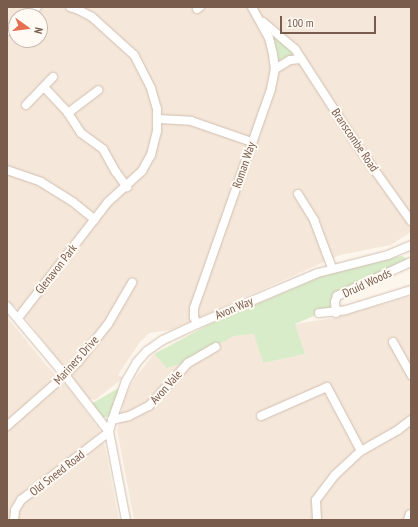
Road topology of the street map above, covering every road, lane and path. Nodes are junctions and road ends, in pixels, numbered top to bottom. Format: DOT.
graph roads {
  1 [pos="70,7"];
  2 [pos="252,7"];
  3 [pos="261,20"];
  4 [pos="301,59"];
  5 [pos="275,69"];
  6 [pos="53,77"];
  7 [pos="44,87"];
  8 [pos="98,90"];
  9 [pos="26,105"];
  10 [pos="68,113"];
  11 [pos="158,119"];
  12 [pos="252,142"];
  13 [pos="7,170"];
  14 [pos="127,187"];
  15 [pos="298,194"];
  16 [pos="94,220"];
  17 [pos="411,221"];
  18 [pos="411,245"];
  19 [pos="411,262"];
  20 [pos="332,268"];
  21 [pos="132,283"];
  22 [pos="411,290"];
  23 [pos="7,306"];
  24 [pos="318,313"];
  25 [pos="336,313"];
  26 [pos="18,318"];
  27 [pos="197,324"];
  28 [pos="393,343"];
  29 [pos="216,347"];
  30 [pos="65,375"];
  31 [pos="411,375"];
  32 [pos="261,416"];
  33 [pos="112,420"];
  34 [pos="411,420"];
  35 [pos="7,426"];
  36 [pos="109,432"];
  37 [pos="361,451"];
  38 [pos="14,520"];
  39 [pos="126,520"];
  40 [pos="317,520"];
  1 -- 11 [label="street, Glenavon Park"];
  2 -- 3 [label="street, Roman Way"];
  3 -- 4 [label="street, Branscombe Road"];
  3 -- 5 [label="street, Roman Way"];
  4 -- 5 [label="street"];
  4 -- 17 [label="street, Branscombe Road"];
  5 -- 12 [label="street, Roman Way"];
  6 -- 7 [label="street"];
  7 -- 9 [label="street"];
  7 -- 10 [label="street"];
  8 -- 10 [label="street"];
  10 -- 14 [label="street"];
  11 -- 12 [label="street"];
  11 -- 14 [label="street, Glenavon Park"];
  12 -- 27 [label="street, Roman Way"];
  13 -- 16 [label="street"];
  14 -- 16 [label="street, Glenavon Park"];
  15 -- 20 [label="street"];
  16 -- 26 [label="street, Glenavon Park"];
  18 -- 20 [label="street, Avon Way"];
  19 -- 25 [label="street, Druid Woods"];
  20 -- 27 [label="street, Avon Way"];
  21 -- 30 [label="street, Mariners Drive"];
  22 -- 25 [label="street, Druid Woods"];
  23 -- 26 [label="street"];
  24 -- 25 [label="street, Druid Woods"];
  26 -- 30 [label="street"];
  27 -- 33 [label="street, Avon Way"];
  28 -- 31 [label="street"];
  29 -- 33 [label="street, Avon Vale"];
  30 -- 35 [label="street, Mariners Drive"];
  30 -- 36 [label="street"];
  32 -- 37 [label="street"];
  33 -- 36 [label="street, Avon Way"];
  34 -- 37 [label="street"];
  36 -- 38 [label="street, Old Sneed Road"];
  36 -- 39 [label="street"];
  37 -- 40 [label="street"];
}
